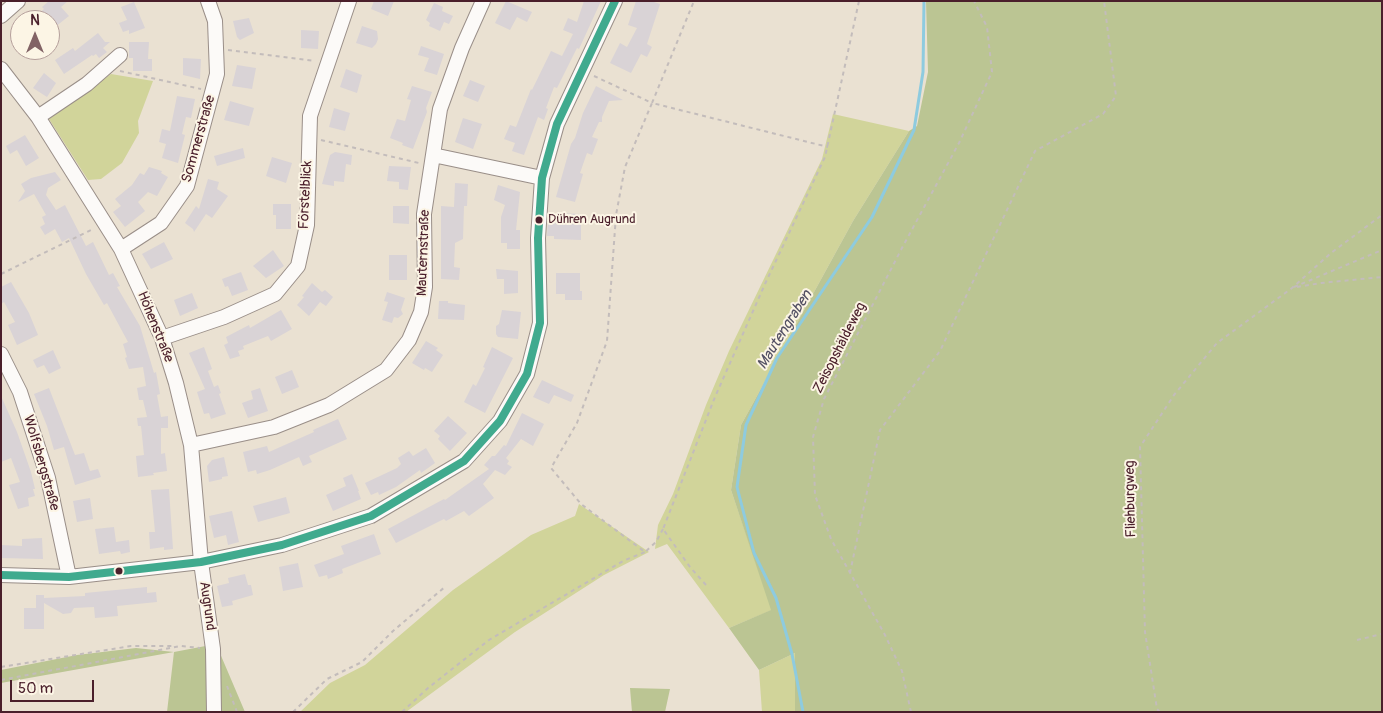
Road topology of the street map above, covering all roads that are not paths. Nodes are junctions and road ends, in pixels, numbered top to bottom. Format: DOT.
graph roads {
  1 [pos="18,1"];
  2 [pos="208,1"];
  3 [pos="349,1"];
  4 [pos="483,1"];
  5 [pos="615,1"];
  6 [pos="1,16"];
  7 [pos="120,55"];
  8 [pos="1,69"];
  9 [pos="38,117"];
  10 [pos="432,160"];
  11 [pos="542,178"];
  12 [pos="121,249"];
  13 [pos="162,338"];
  14 [pos="1,354"];
  15 [pos="191,445"];
  16 [pos="201,562"];
  17 [pos="1,575"];
  18 [pos="69,577"];
  19 [pos="214,712"];
  1 -- 6 [label="street"];
  2 -- 12 [label="street, Sommerstraße"];
  3 -- 13 [label="street, Förstelblick"];
  4 -- 10 [label="street, Mauternstraße"];
  5 -- 11 [label="street, Augrund"];
  7 -- 9 [label="street"];
  8 -- 9 [label="street, Höhenstraße"];
  9 -- 12 [label="street, Höhenstraße"];
  10 -- 11 [label="street"];
  10 -- 15 [label="street, Mauternstraße"];
  11 -- 16 [label="street, Augrund"];
  12 -- 13 [label="street, Höhenstraße"];
  13 -- 15 [label="street, Höhenstraße"];
  14 -- 18 [label="street, Wolfsbergstraße"];
  15 -- 16 [label="street, Höhenstraße"];
  16 -- 18 [label="street"];
  16 -- 19 [label="street, Augrund"];
  17 -- 18 [label="street"];
}
